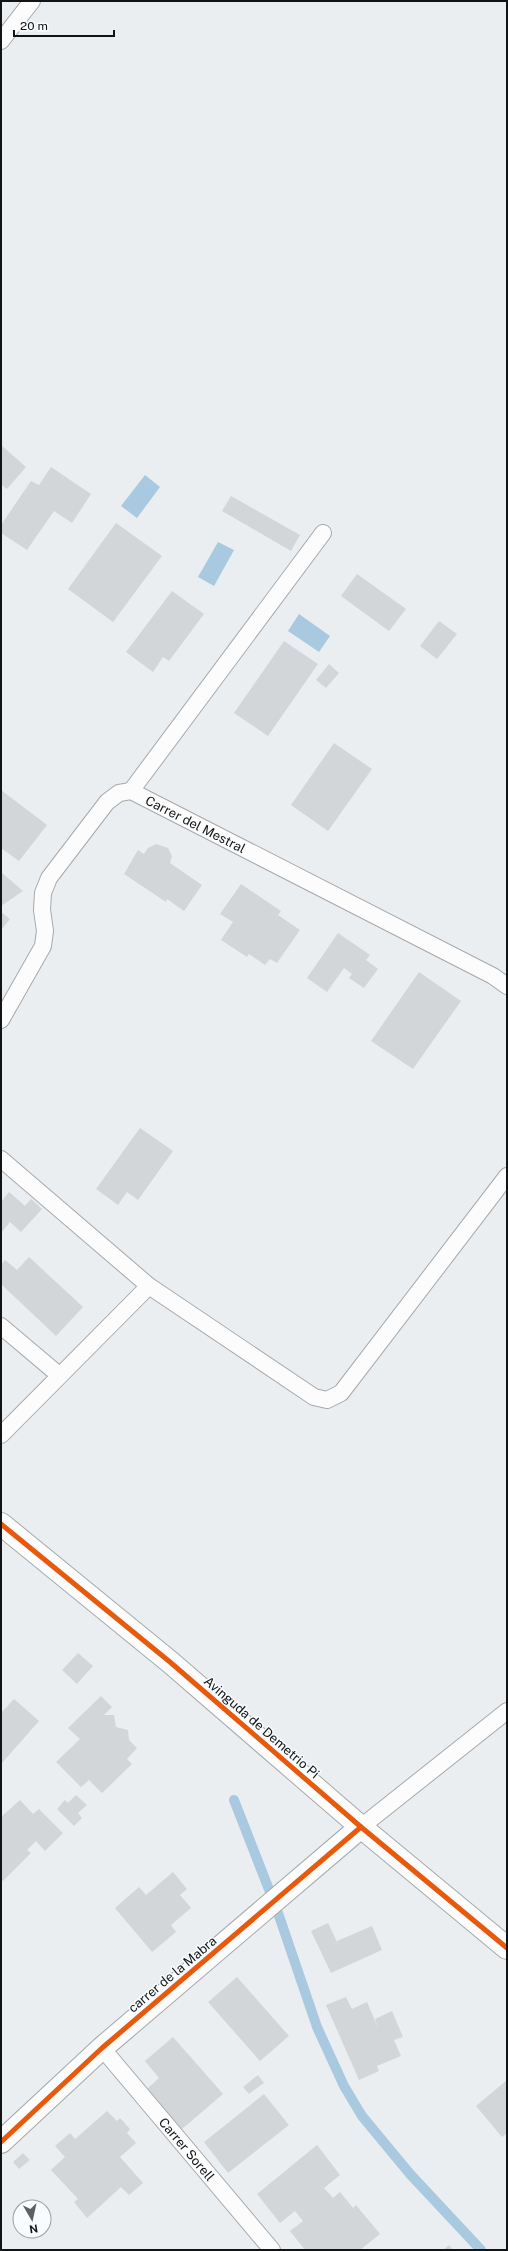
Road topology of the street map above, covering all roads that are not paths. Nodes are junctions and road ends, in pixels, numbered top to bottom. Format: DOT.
graph roads {
  1 [pos="32,1"];
  2 [pos="1,41"];
  3 [pos="323,533"];
  4 [pos="131,791"];
  5 [pos="507,986"];
  6 [pos="1,1020"];
  7 [pos="1,1159"];
  8 [pos="507,1176"];
  9 [pos="149,1286"];
  10 [pos="1,1326"];
  11 [pos="59,1375"];
  12 [pos="1,1436"];
  13 [pos="1,1524"];
  14 [pos="507,1711"];
  15 [pos="361,1827"];
  16 [pos="507,1948"];
  17 [pos="102,2048"];
  18 [pos="1,2142"];
  19 [pos="272,2250"];
  1 -- 2 [label="lane"];
  3 -- 4 [label="lane"];
  4 -- 5 [label="lane, Carrer del Mestral"];
  4 -- 6 [label="lane, Carrer del Mestral"];
  7 -- 9 [label="lane"];
  8 -- 9 [label="lane"];
  9 -- 11 [label="lane"];
  10 -- 11 [label="lane"];
  11 -- 12 [label="lane"];
  13 -- 15 [label="street, Avinguda de Demetrio Pi"];
  14 -- 15 [label="lane"];
  15 -- 16 [label="street, Avinguda de Demetrio Pi"];
  15 -- 17 [label="street, carrer de la Mabra"];
  17 -- 18 [label="street, carrer de la Mabra"];
  17 -- 19 [label="lane, Carrer Sorell"];
}
